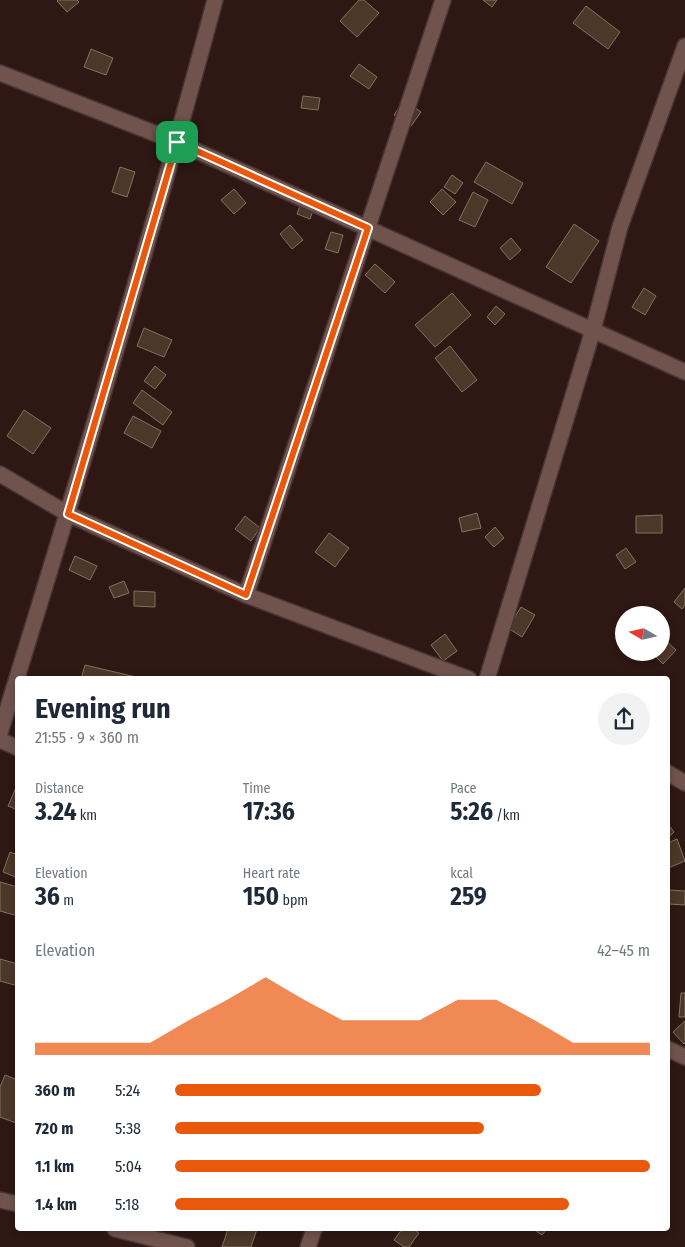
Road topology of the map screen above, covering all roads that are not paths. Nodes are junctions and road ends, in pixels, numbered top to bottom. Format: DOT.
graph roads {
  1 [pos="215,0"];
  2 [pos="443,0"];
  3 [pos="685,46"];
  4 [pos="0,73"];
  5 [pos="177,142"];
  6 [pos="368,228"];
  7 [pos="594,330"];
  8 [pos="685,372"];
  9 [pos="0,474"];
  10 [pos="68,514"];
  11 [pos="246,595"];
  12 [pos="18,676"];
  13 [pos="461,676"];
  14 [pos="488,676"];
  15 [pos="15,685"];
  16 [pos="0,733"];
  17 [pos="0,740"];
  18 [pos="15,747"];
  19 [pos="670,774"];
  20 [pos="685,783"];
  21 [pos="670,1050"];
  22 [pos="685,1057"];
  23 [pos="0,1200"];
  24 [pos="15,1203"];
  25 [pos="123,1231"];
  26 [pos="313,1231"];
  27 [pos="188,1247"];
  28 [pos="308,1247"];
  1 -- 5 [label="street"];
  2 -- 6 [label="street"];
  3 -- 7 [label="street"];
  4 -- 5 [label="street"];
  5 -- 6 [label="street"];
  5 -- 10 [label="street"];
  6 -- 7 [label="street"];
  6 -- 11 [label="street"];
  7 -- 8 [label="street"];
  7 -- 14 [label="street"];
  9 -- 10 [label="street"];
  10 -- 11 [label="street"];
  10 -- 12 [label="street"];
  11 -- 13 [label="street"];
  15 -- 16 [label="street"];
  17 -- 18 [label="street"];
  19 -- 20 [label="street"];
  21 -- 22 [label="street"];
  23 -- 24 [label="street"];
  25 -- 27 [label="street"];
  26 -- 28 [label="street"];
}
